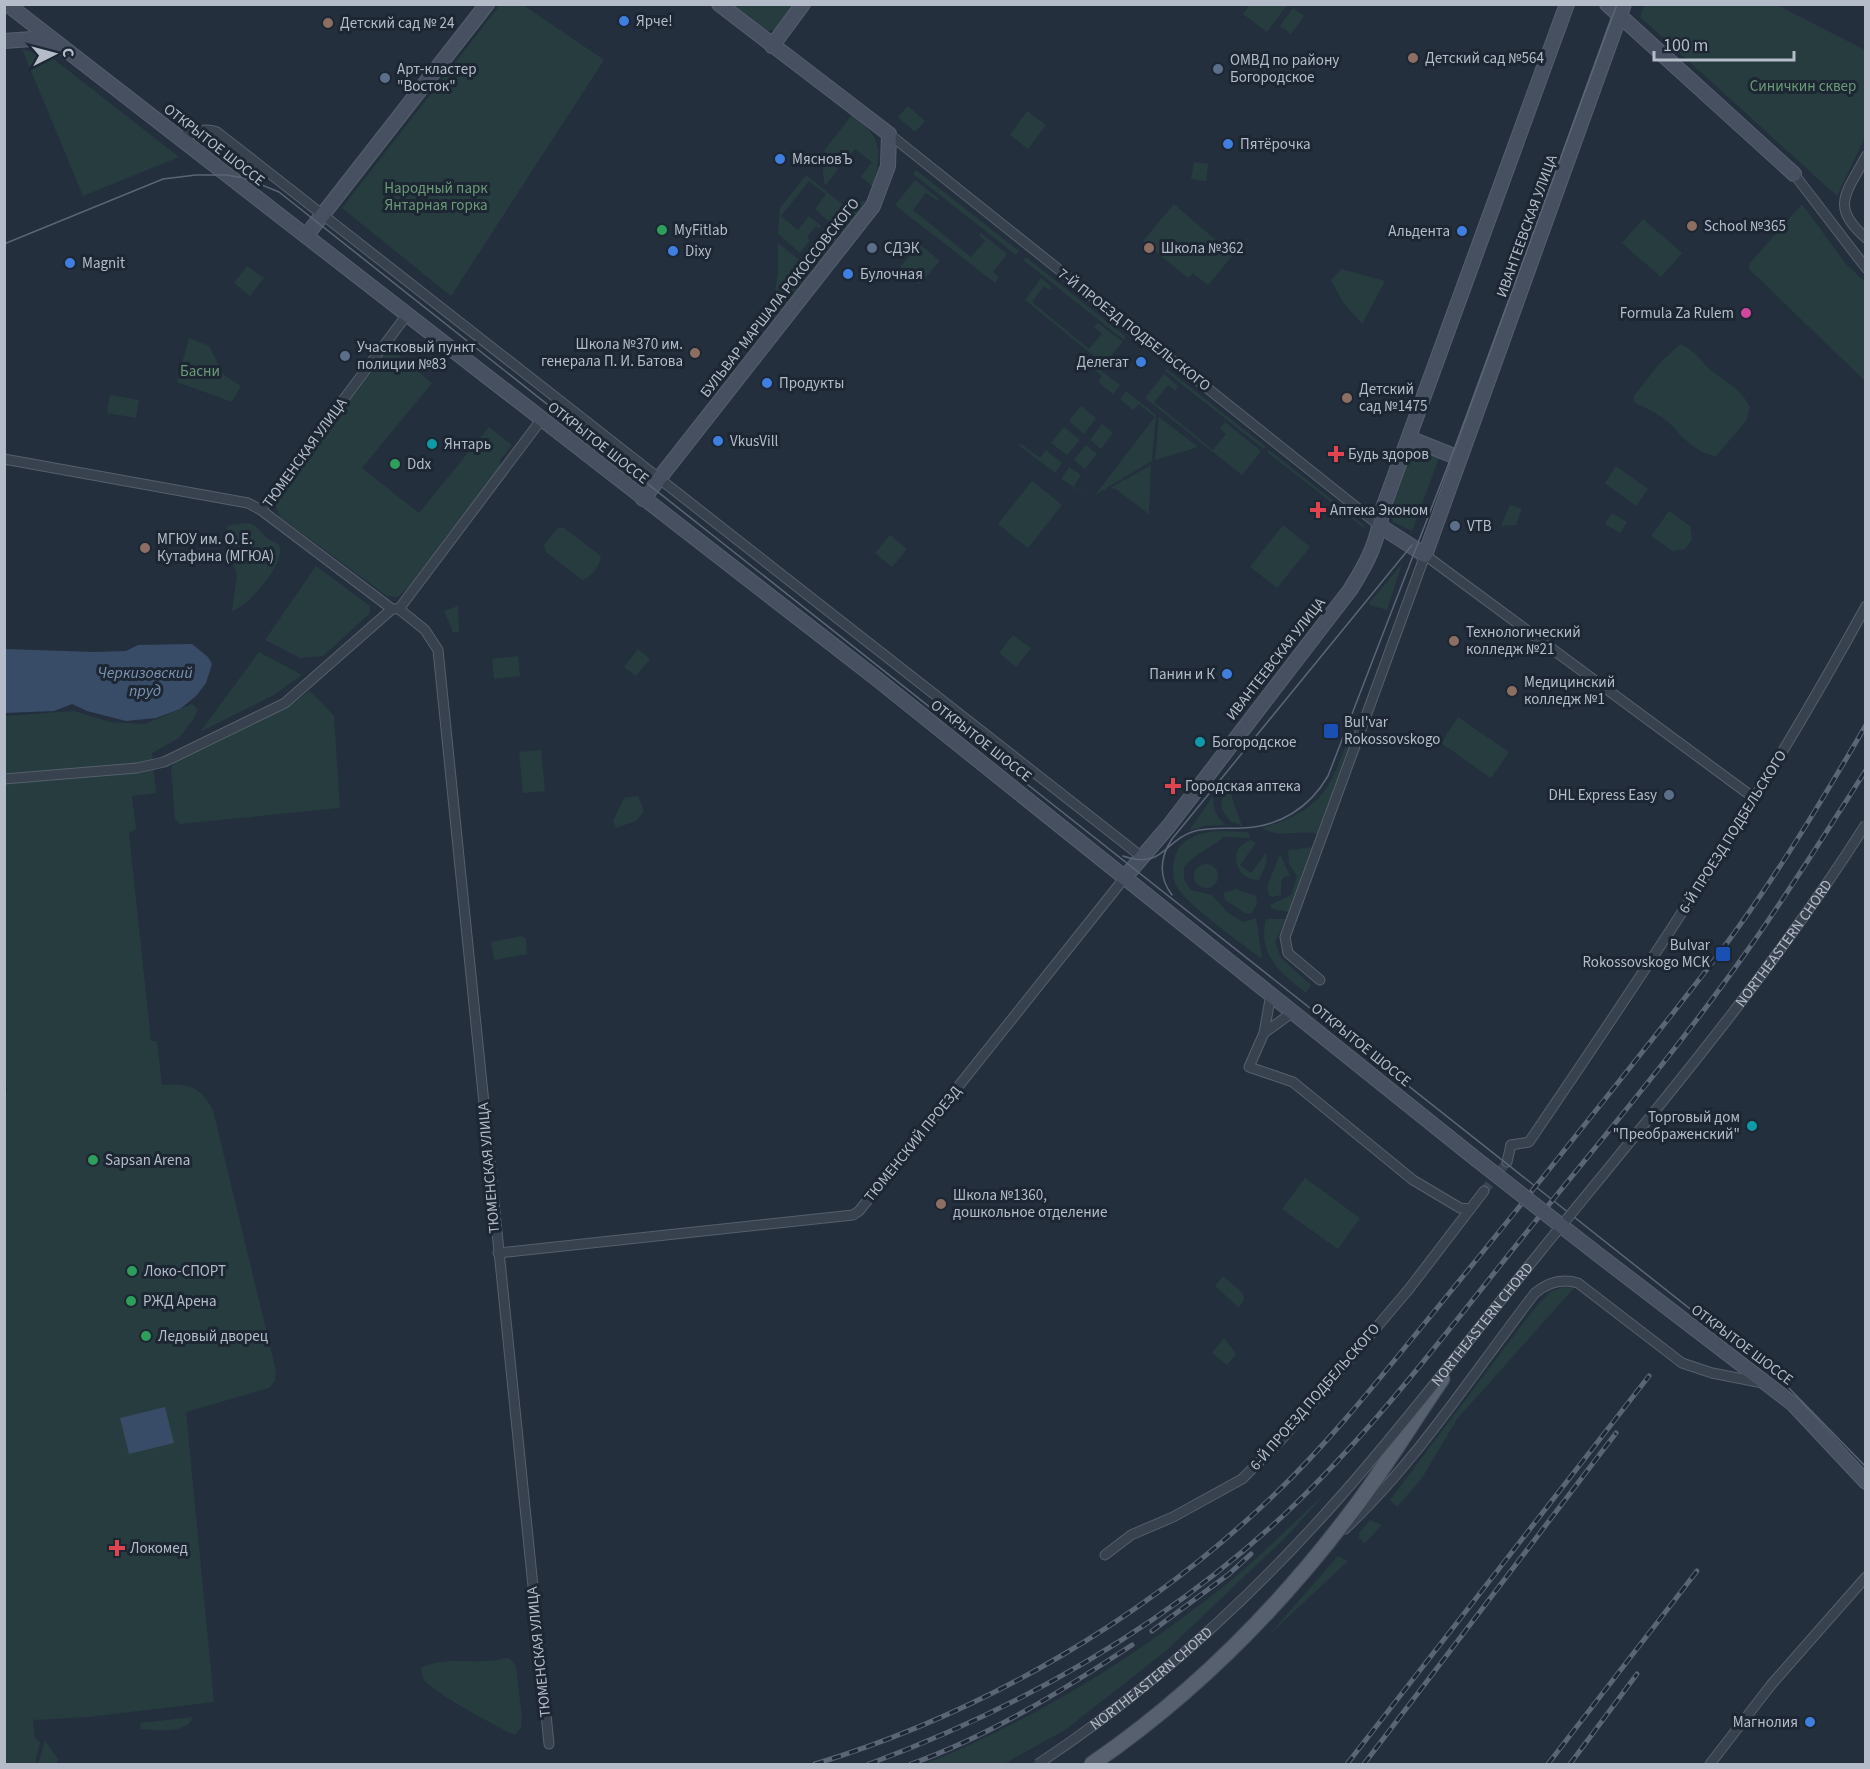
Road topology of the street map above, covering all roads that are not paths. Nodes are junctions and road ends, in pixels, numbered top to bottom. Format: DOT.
graph roads {
  1 [pos="7,4"];
  2 [pos="487,4"];
  3 [pos="719,4"];
  4 [pos="803,4"];
  5 [pos="1566,4"];
  6 [pos="1607,4"];
  7 [pos="1622,10"];
  8 [pos="22,17"];
  9 [pos="8,41"];
  10 [pos="60,46"];
  11 [pos="772,46"];
  12 [pos="889,134"];
  13 [pos="175,136"];
  14 [pos="1866,156"];
  15 [pos="1794,174"];
  16 [pos="323,213"];
  17 [pos="306,236"];
  18 [pos="1866,238"];
  19 [pos="1866,268"];
  20 [pos="406,316"];
  21 [pos="541,420"];
  22 [pos="1409,438"];
  23 [pos="1459,458"];
  24 [pos="4,459"];
  25 [pos="660,477"];
  26 [pos="643,499"];
  27 [pos="261,510"];
  28 [pos="1380,526"];
  29 [pos="1425,555"];
  30 [pos="1866,606"];
  31 [pos="396,609"];
  32 [pos="4,779"];
  33 [pos="1754,798"];
  34 [pos="1866,826"];
  35 [pos="1142,857"];
  36 [pos="1126,876"];
  37 [pos="1320,980"];
  38 [pos="1271,994"];
  39 [pos="1293,1012"];
  40 [pos="1264,1033"];
  41 [pos="1507,1162"];
  42 [pos="1484,1191"];
  43 [pos="1470,1209"];
  44 [pos="498,1253"];
  45 [pos="1766,1383"];
  46 [pos="1866,1482"];
  47 [pos="1321,1552"];
  48 [pos="1105,1555"];
  49 [pos="1866,1577"];
  50 [pos="549,1744"];
  51 [pos="1038,1764"];
  52 [pos="1094,1764"];
  53 [pos="1710,1764"];
  1 -- 8 [label="street, ОТКРЫТОЕ ШОССЕ"];
  2 -- 16 [label="street"];
  3 -- 11 [label="street"];
  4 -- 11 [label="street"];
  5 -- 22 [label="street, ИВАНТЕЕВСКАЯ УЛИЦА"];
  6 -- 7 [label="street"];
  7 -- 15 [label="street"];
  7 -- 23 [label="street, ИВАНТЕЕВСКАЯ УЛИЦА"];
  8 -- 9 [label="street"];
  8 -- 10 [label="street, ОТКРЫТОЕ ШОССЕ"];
  9 -- 10 [label="street"];
  10 -- 13 [label="street, ОТКРЫТОЕ ШОССЕ"];
  11 -- 12 [label="street"];
  12 -- 25 [label="street, БУЛЬВАР МАРШАЛА РОКОССОВСКОГО"];
  12 -- 28 [label="street, 7-Й ПРОЕЗД ПОДБЕЛЬСКОГО"];
  13 -- 16 [label="street"];
  13 -- 17 [label="street, ОТКРЫТОЕ ШОССЕ"];
  14 -- 18 [label="street"];
  15 -- 19 [label="street"];
  16 -- 17 [label="street"];
  16 -- 25 [label="street"];
  17 -- 20 [label="street, ОТКРЫТОЕ ШОССЕ"];
  20 -- 21 [label="street, ОТКРЫТОЕ ШОССЕ"];
  20 -- 27 [label="street, ТЮМЕНСКАЯ УЛИЦА"];
  21 -- 26 [label="street, ОТКРЫТОЕ ШОССЕ"];
  21 -- 31 [label="street"];
  22 -- 23 [label="street"];
  22 -- 28 [label="street, ИВАНТЕЕВСКАЯ УЛИЦА"];
  23 -- 29 [label="street, ИВАНТЕЕВСКАЯ УЛИЦА"];
  24 -- 27 [label="street"];
  25 -- 26 [label="street, БУЛЬВАР МАРШАЛА РОКОССОВСКОГО"];
  25 -- 35 [label="street"];
  26 -- 36 [label="street, ОТКРЫТОЕ ШОССЕ"];
  27 -- 31 [label="street, ТЮМЕНСКАЯ УЛИЦА"];
  28 -- 29 [label="street"];
  28 -- 35 [label="street, ИВАНТЕЕВСКАЯ УЛИЦА"];
  29 -- 33 [label="street"];
  29 -- 37 [label="street, ИВАНТЕЕВСКАЯ УЛИЦА"];
  30 -- 33 [label="street, 6-Й ПРОЕЗД ПОДБЕЛЬСКОГО"];
  31 -- 32 [label="street"];
  31 -- 44 [label="street, ТЮМЕНСКАЯ УЛИЦА"];
  33 -- 41 [label="street, 6-Й ПРОЕЗД ПОДБЕЛЬСКОГО"];
  34 -- 47 [label="main road, NORTHEASTERN CHORD"];
  34 -- 51 [label="street, NORTHEASTERN CHORD, bridge"];
  35 -- 36 [label="street, ИВАНТЕЕВСКАЯ УЛИЦА"];
  36 -- 38 [label="street, ОТКРЫТОЕ ШОССЕ"];
  36 -- 44 [label="street, ТЮМЕНСКИЙ ПРОЕЗД"];
  38 -- 39 [label="street, ОТКРЫТОЕ ШОССЕ"];
  38 -- 40 [label="street"];
  39 -- 40 [label="street"];
  39 -- 45 [label="street, ОТКРЫТОЕ ШОССЕ, bridge"];
  40 -- 43 [label="street"];
  42 -- 43 [label="street, 6-Й ПРОЕЗД ПОДБЕЛЬСКОГО"];
  43 -- 48 [label="street, 6-Й ПРОЕЗД ПОДБЕЛЬСКОГО"];
  44 -- 50 [label="street, ТЮМЕНСКАЯ УЛИЦА"];
  45 -- 46 [label="street, ОТКРЫТОЕ ШОССЕ"];
  45 -- 47 [label="street"];
  47 -- 52 [label="main road, NORTHEASTERN CHORD"];
  49 -- 53 [label="street"];
}
